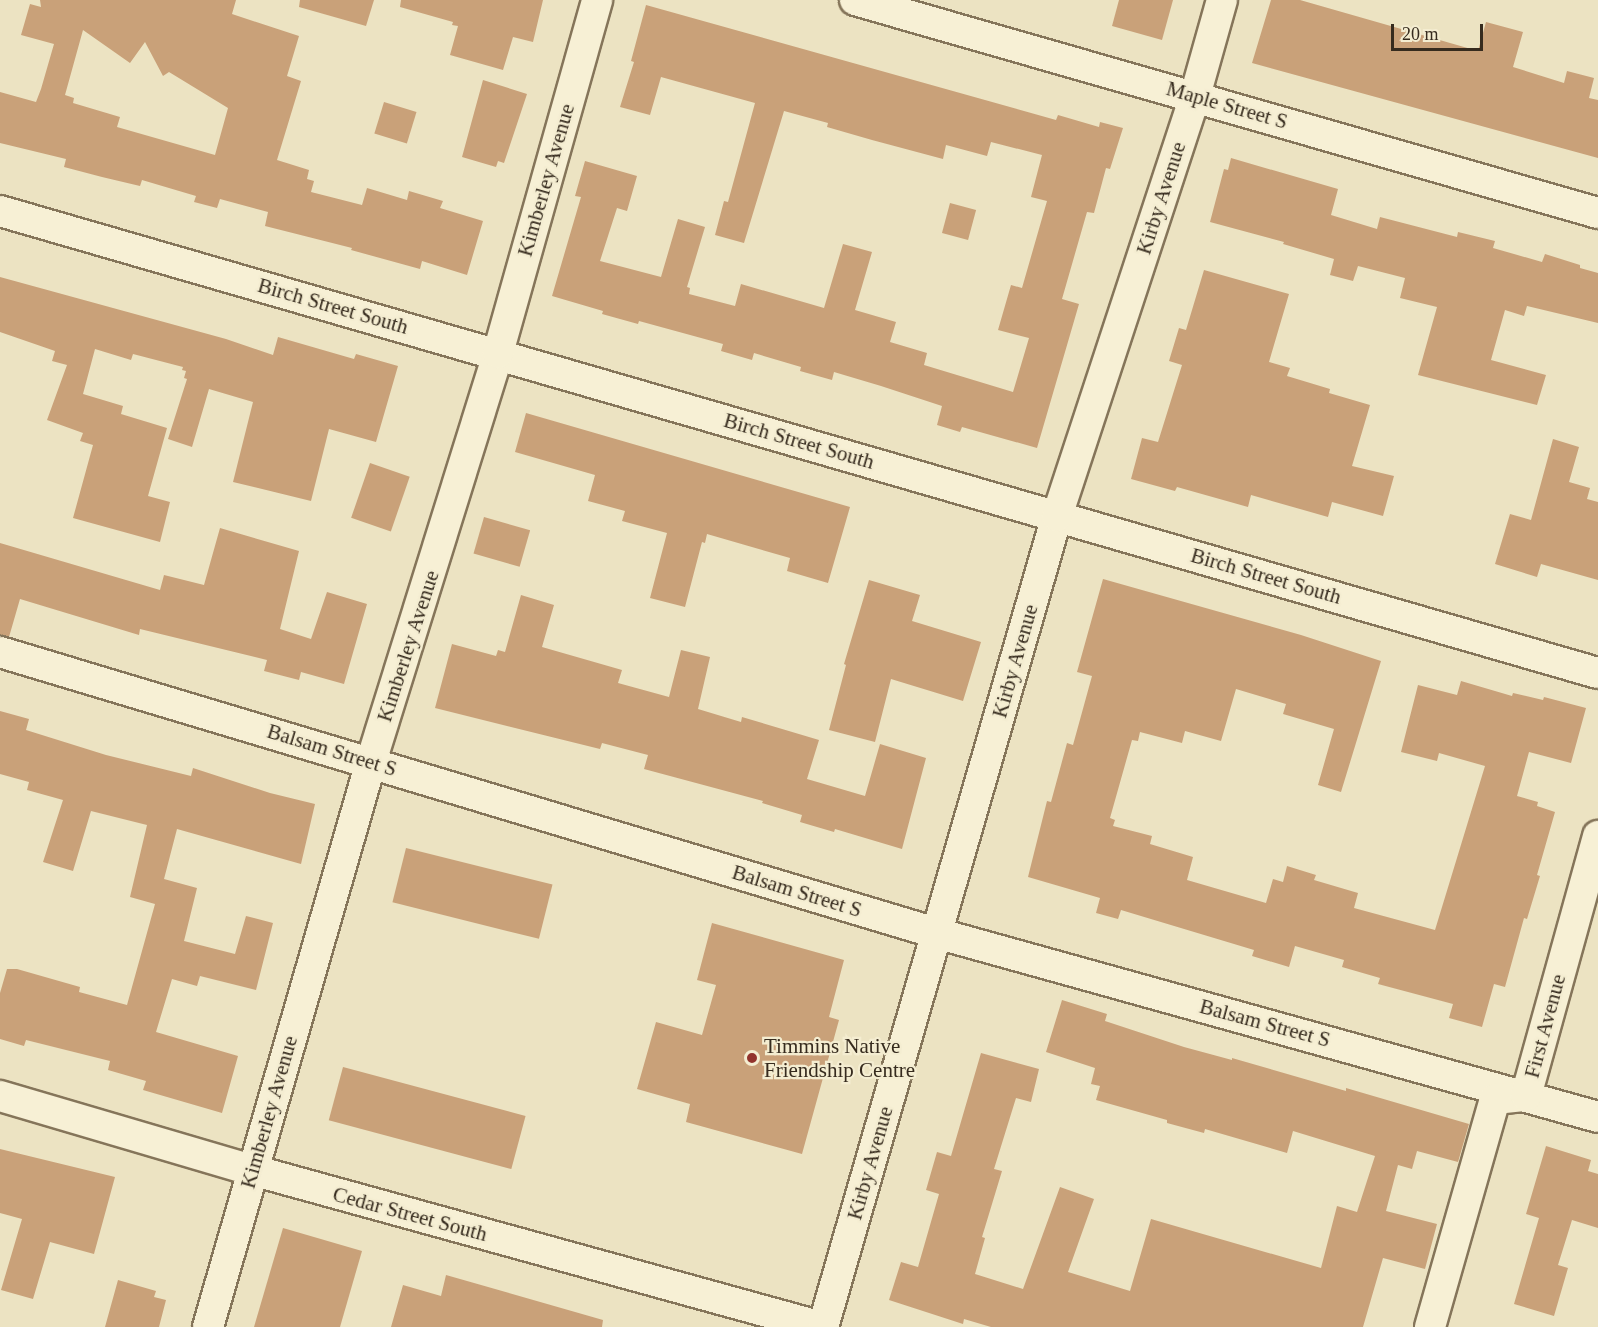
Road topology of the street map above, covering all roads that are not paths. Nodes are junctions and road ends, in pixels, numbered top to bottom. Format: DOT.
graph roads {
  1 [pos="597,0"];
  2 [pos="855,0"];
  3 [pos="1222,0"];
  4 [pos="1195,96"];
  5 [pos="0,211"];
  6 [pos="1598,213"];
  7 [pos="498,353"];
  8 [pos="1057,516"];
  9 [pos="0,652"];
  10 [pos="1598,673"];
  11 [pos="371,762"];
  12 [pos="1598,836"];
  13 [pos="936,933"];
  14 [pos="0,1096"];
  15 [pos="1526,1096"];
  16 [pos="1598,1117"];
  17 [pos="252,1170"];
  18 [pos="208,1327"];
  19 [pos="822,1327"];
  20 [pos="1430,1327"];
  1 -- 7 [label="street, Kimberley Avenue"];
  2 -- 4 [label="street, Maple Street S"];
  3 -- 4 [label="street, Kirby Avenue"];
  4 -- 6 [label="street, Maple Street S"];
  4 -- 8 [label="street, Kirby Avenue"];
  5 -- 7 [label="street, Birch Street South"];
  7 -- 8 [label="street, Birch Street South"];
  7 -- 11 [label="street, Kimberley Avenue"];
  8 -- 10 [label="street, Birch Street South"];
  8 -- 13 [label="street, Kirby Avenue"];
  9 -- 11 [label="street, Balsam Street S"];
  11 -- 13 [label="street, Balsam Street S"];
  11 -- 17 [label="street, Kimberley Avenue"];
  12 -- 15 [label="street, First Avenue"];
  13 -- 15 [label="street, Balsam Street S"];
  13 -- 19 [label="street, Kirby Avenue"];
  14 -- 17 [label="street, Cedar Street South"];
  15 -- 16 [label="street, Balsam Street S"];
  15 -- 20 [label="street, First Avenue"];
  17 -- 18 [label="street, Kimberley Avenue"];
  17 -- 19 [label="street, Cedar Street South"];
}
